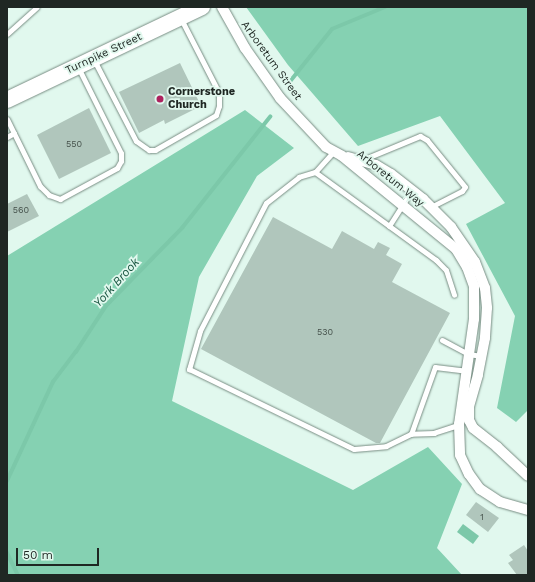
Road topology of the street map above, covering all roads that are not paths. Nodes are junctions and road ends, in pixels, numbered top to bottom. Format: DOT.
graph roads {
  1 [pos="37,7"];
  2 [pos="202,7"];
  3 [pos="222,7"];
  4 [pos="178,12"];
  5 [pos="7,34"];
  6 [pos="94,59"];
  7 [pos="78,67"];
  8 [pos="7,100"];
  9 [pos="7,119"];
  10 [pos="14,133"];
  11 [pos="7,137"];
  12 [pos="338,153"];
  13 [pos="359,161"];
  14 [pos="315,172"];
  15 [pos="412,190"];
  16 [pos="402,203"];
  17 [pos="431,207"];
  18 [pos="389,226"];
  19 [pos="454,295"];
  20 [pos="442,340"];
  21 [pos="468,354"];
  22 [pos="482,356"];
  23 [pos="466,371"];
  24 [pos="469,420"];
  25 [pos="459,424"];
  26 [pos="411,434"];
  27 [pos="528,476"];
  28 [pos="528,510"];
  1 -- 5 [label="lane"];
  2 -- 4 [label="main road, Turnpike Street"];
  3 -- 12 [label="street, Arboretum Street"];
  4 -- 6 [label="main road, Turnpike Street"];
  4 -- 6 [label="lane"];
  6 -- 7 [label="main road, Turnpike Street"];
  7 -- 8 [label="main road, Turnpike Street"];
  7 -- 10 [label="lane"];
  9 -- 10 [label="lane"];
  10 -- 11 [label="lane"];
  12 -- 13 [label="street, Arboretum Way"];
  12 -- 14 [label="lane"];
  12 -- 16 [label="street, Arboretum Way"];
  13 -- 15 [label="street, Arboretum Way"];
  13 -- 17 [label="lane"];
  14 -- 18 [label="lane"];
  14 -- 26 [label="lane"];
  15 -- 16 [label="lane"];
  15 -- 17 [label="street, Arboretum Way"];
  16 -- 18 [label="lane"];
  16 -- 21 [label="street, Arboretum Way"];
  17 -- 22 [label="street, Arboretum Way"];
  18 -- 19 [label="lane"];
  20 -- 21 [label="lane"];
  21 -- 22 [label="lane"];
  21 -- 23 [label="street, Arboretum Way"];
  22 -- 24 [label="street, Arboretum Way"];
  23 -- 25 [label="street, Arboretum Way"];
  23 -- 26 [label="lane"];
  24 -- 25 [label="lane"];
  24 -- 27 [label="street"];
  25 -- 26 [label="lane"];
  25 -- 28 [label="street, Arboretum Way"];
}
